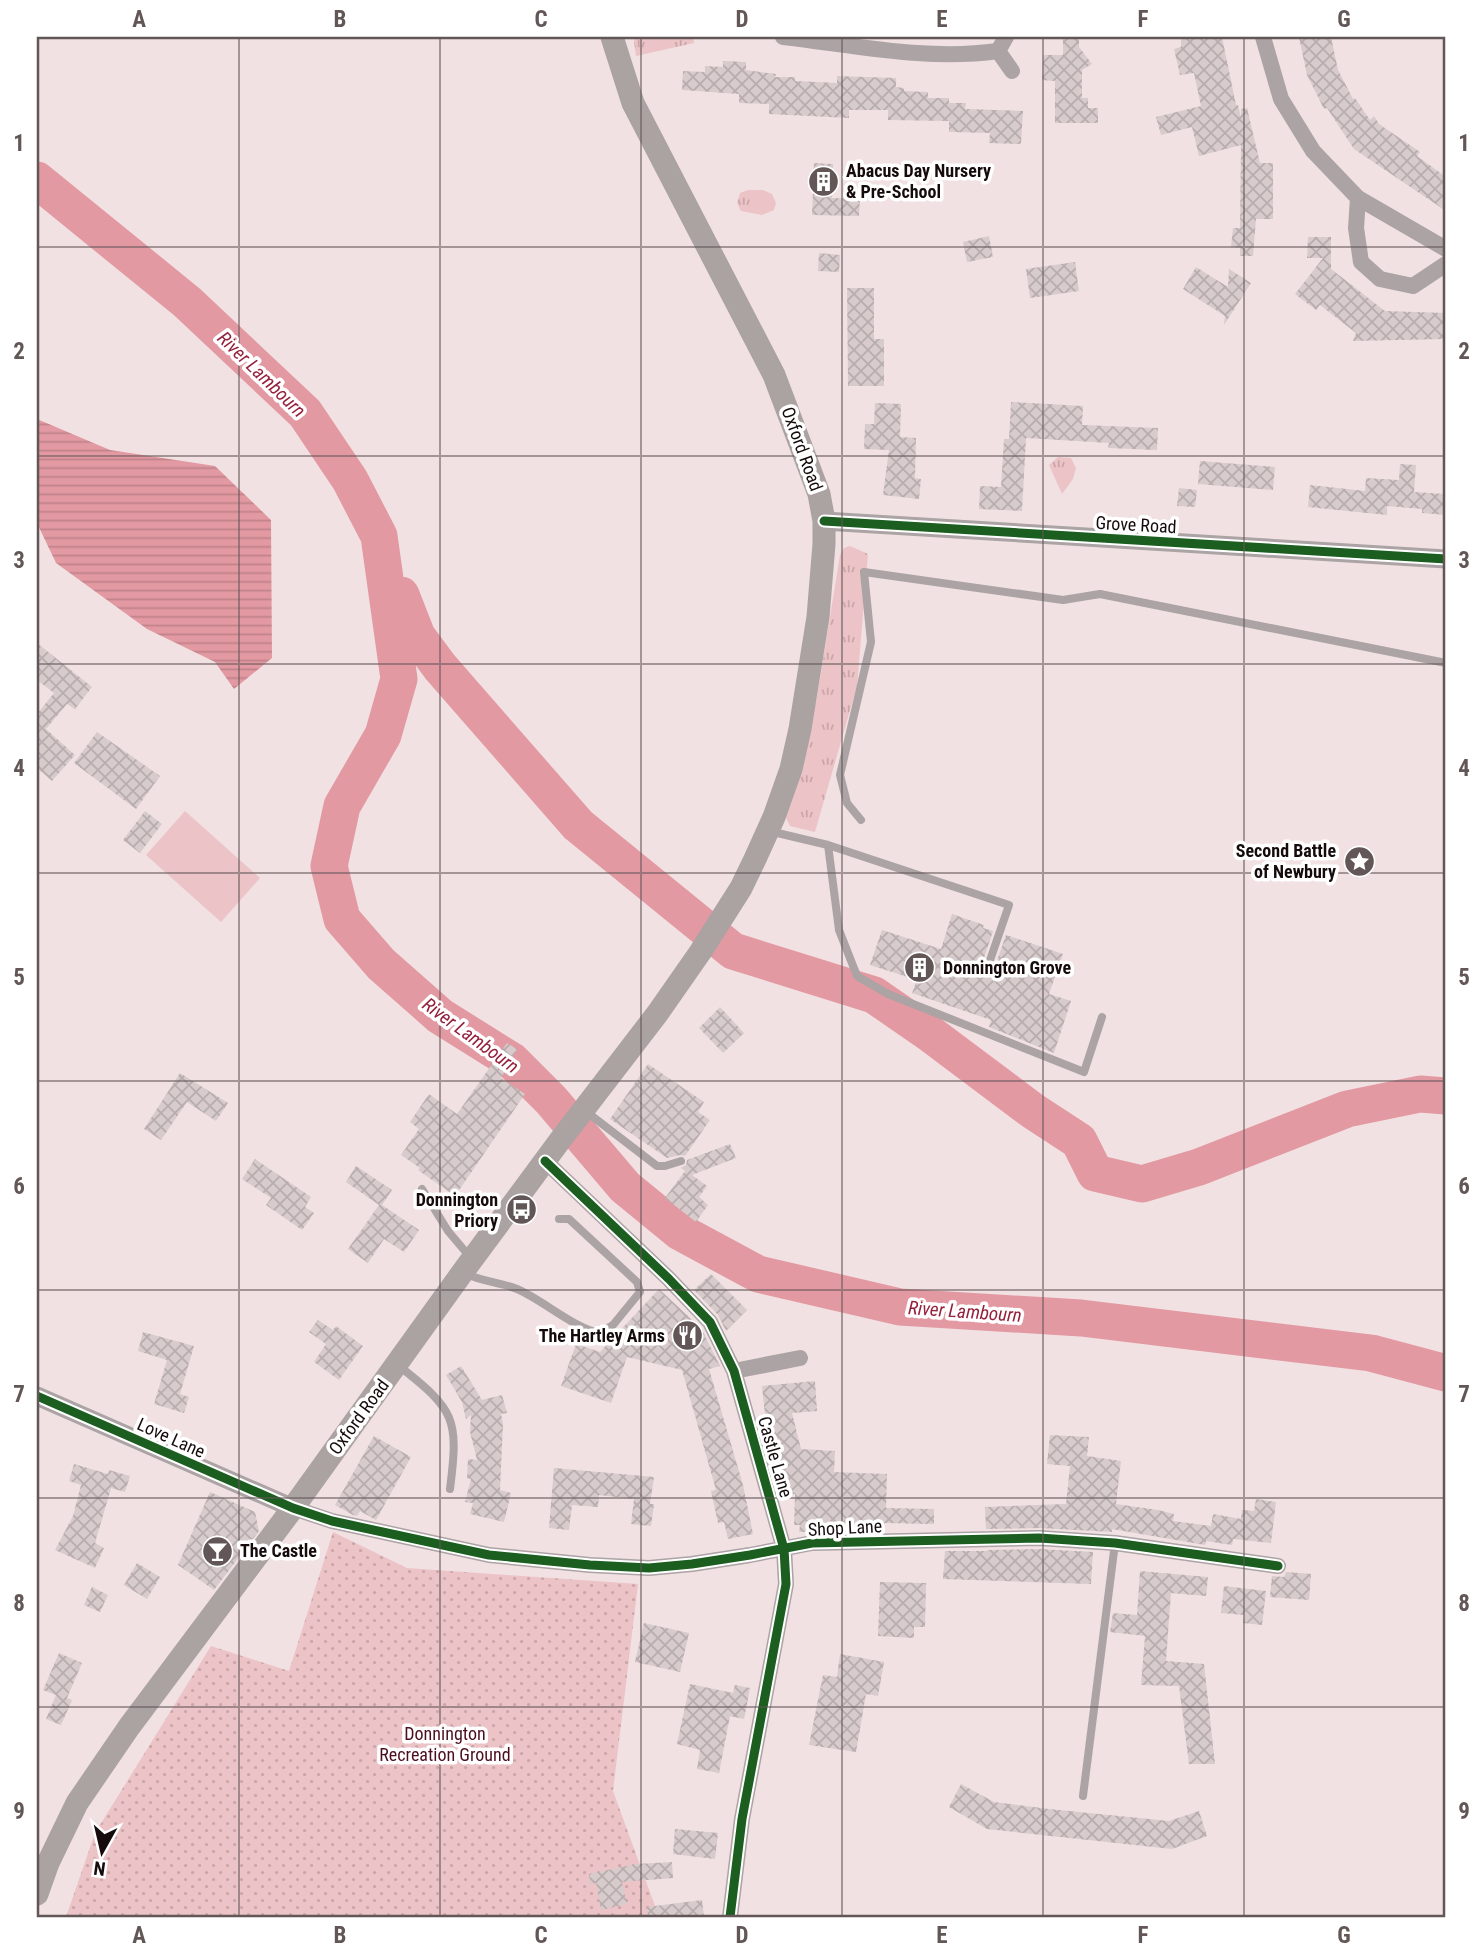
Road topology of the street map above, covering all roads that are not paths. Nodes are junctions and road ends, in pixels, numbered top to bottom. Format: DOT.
graph roads {
  1 [pos="612,37"];
  2 [pos="783,37"];
  3 [pos="1263,37"];
  4 [pos="1002,44"];
  5 [pos="1012,71"];
  6 [pos="1358,198"];
  7 [pos="1446,249"];
  8 [pos="1446,264"];
  9 [pos="824,521"];
  10 [pos="1446,559"];
  11 [pos="1446,663"];
  12 [pos="861,820"];
  13 [pos="768,830"];
  14 [pos="828,845"];
  15 [pos="987,969"];
  16 [pos="1102,1017"];
  17 [pos="580,1113"];
  18 [pos="545,1161"];
  19 [pos="681,1161"];
  20 [pos="422,1189"];
  21 [pos="559,1219"];
  22 [pos="467,1266"];
  23 [pos="800,1358"];
  24 [pos="396,1364"];
  25 [pos="734,1371"];
  26 [pos="37,1396"];
  27 [pos="450,1489"];
  28 [pos="293,1508"];
  29 [pos="1115,1543"];
  30 [pos="784,1549"];
  31 [pos="1278,1566"];
  32 [pos="1083,1797"];
  33 [pos="37,1894"];
  34 [pos="730,1917"];
  1 -- 9 [label="main road, Oxford Road"];
  2 -- 4 [label="street"];
  3 -- 6 [label="street"];
  4 -- 5 [label="street"];
  6 -- 7 [label="street"];
  6 -- 8 [label="street"];
  9 -- 10 [label="street, Grove Road"];
  9 -- 13 [label="main road, Oxford Road"];
  11 -- 12 [label="lane"];
  13 -- 14 [label="lane"];
  13 -- 17 [label="main road, Oxford Road"];
  14 -- 15 [label="lane"];
  14 -- 16 [label="lane"];
  17 -- 18 [label="main road, Oxford Road"];
  17 -- 19 [label="lane"];
  18 -- 22 [label="main road, Oxford Road"];
  18 -- 25 [label="street, Castle Lane"];
  20 -- 22 [label="lane"];
  21 -- 22 [label="lane"];
  22 -- 24 [label="main road, Oxford Road"];
  23 -- 25 [label="street"];
  24 -- 27 [label="lane"];
  24 -- 28 [label="main road, Oxford Road"];
  25 -- 30 [label="street, Castle Lane"];
  26 -- 28 [label="street, Love Lane"];
  28 -- 30 [label="street, Shop Lane"];
  28 -- 33 [label="main road, Oxford Road"];
  29 -- 30 [label="street, Shop Lane"];
  29 -- 31 [label="street, Shop Lane"];
  29 -- 32 [label="lane"];
  30 -- 34 [label="street, Castle Lane"];
}
